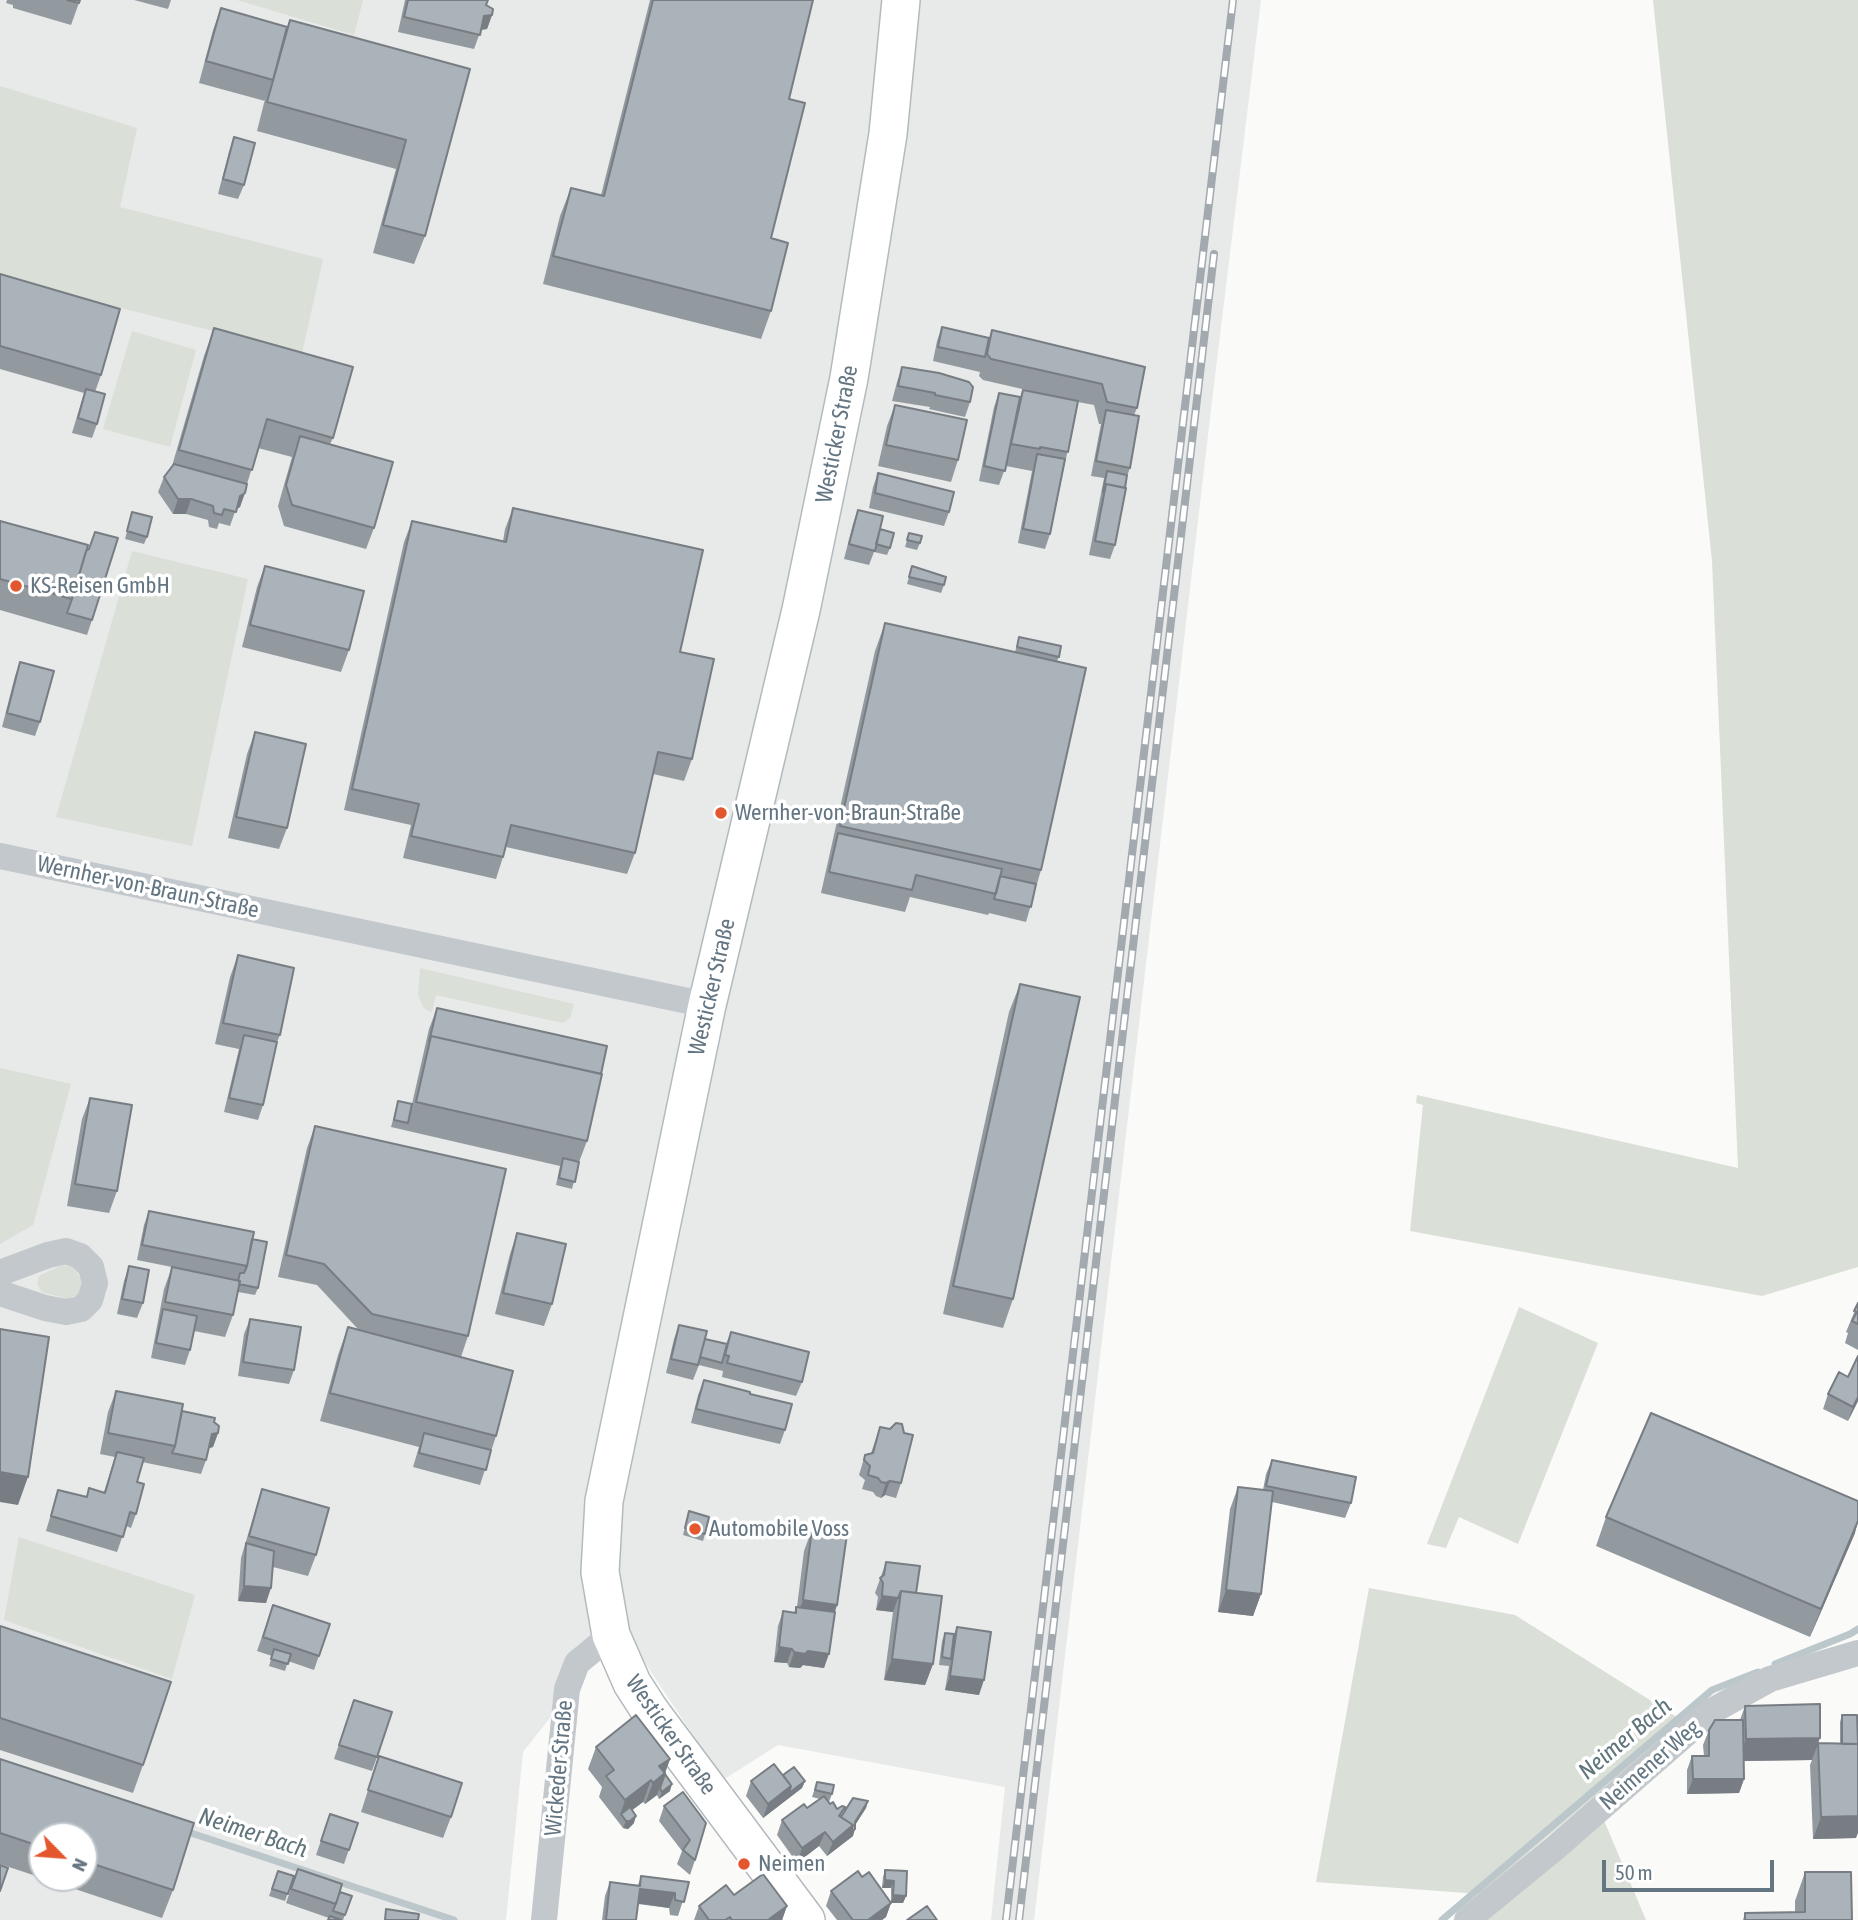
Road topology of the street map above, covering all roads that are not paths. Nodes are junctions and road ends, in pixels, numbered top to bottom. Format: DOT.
graph roads {
  1 [pos="901,0"];
  2 [pos="0,856"];
  3 [pos="707,1005"];
  4 [pos="0,1273"];
  5 [pos="0,1293"];
  6 [pos="611,1635"];
  7 [pos="1858,1653"];
  8 [pos="544,1920"];
  9 [pos="806,1920"];
  10 [pos="1467,1920"];
  1 -- 3 [label="main road, Westicker Straße"];
  2 -- 3 [label="street, Wernher-von-Braun-Straße"];
  3 -- 6 [label="main road, Westicker Straße"];
  4 -- 5 [label="street"];
  6 -- 8 [label="street, Wickeder Straße"];
  6 -- 9 [label="main road, Westicker Straße"];
  7 -- 10 [label="street, Neimener Weg"];
}
